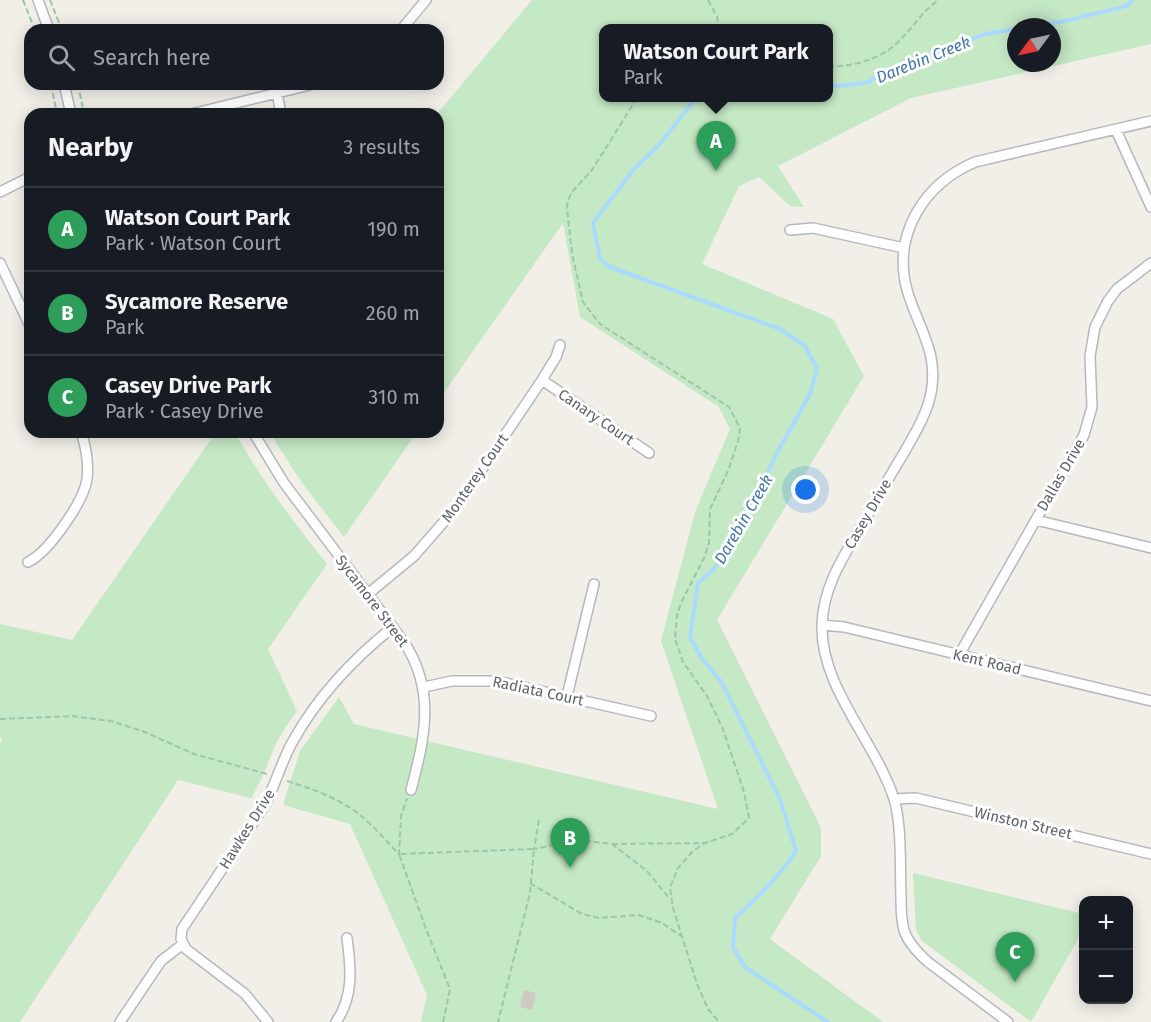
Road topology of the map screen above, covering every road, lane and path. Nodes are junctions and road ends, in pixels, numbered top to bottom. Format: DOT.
graph roads {
  1 [pos="23,0"];
  2 [pos="50,0"];
  3 [pos="426,0"];
  4 [pos="708,0"];
  5 [pos="939,0"];
  6 [pos="40,1"];
  7 [pos="33,24"];
  8 [pos="47,24"];
  9 [pos="60,24"];
  10 [pos="406,24"];
  11 [pos="716,24"];
  12 [pos="833,66"];
  13 [pos="52,90"];
  14 [pos="65,90"];
  15 [pos="79,90"];
  16 [pos="289,90"];
  17 [pos="277,93"];
  18 [pos="634,102"];
  19 [pos="56,108"];
  20 [pos="70,108"];
  21 [pos="83,108"];
  22 [pos="216,108"];
  23 [pos="280,108"];
  24 [pos="1151,121"];
  25 [pos="1116,130"];
  26 [pos="24,180"];
  27 [pos="0,192"];
  28 [pos="1151,207"];
  29 [pos="790,230"];
  30 [pos="904,248"];
  31 [pos="0,263"];
  32 [pos="1151,263"];
  33 [pos="24,313"];
  34 [pos="560,345"];
  35 [pos="542,380"];
  36 [pos="83,438"];
  37 [pos="257,438"];
  38 [pos="649,453"];
  39 [pos="1036,520"];
  40 [pos="1151,548"];
  41 [pos="28,562"];
  42 [pos="594,584"];
  43 [pos="368,594"];
  44 [pos="822,625"];
  45 [pos="393,627"];
  46 [pos="958,655"];
  47 [pos="424,687"];
  48 [pos="567,696"];
  49 [pos="1151,701"];
  50 [pos="651,716"];
  51 [pos="0,719"];
  52 [pos="278,778"];
  53 [pos="411,790"];
  54 [pos="894,799"];
  55 [pos="539,820"];
  56 [pos="705,843"];
  57 [pos="612,844"];
  58 [pos="534,849"];
  59 [pos="399,854"];
  60 [pos="1151,854"];
  61 [pos="530,883"];
  62 [pos="670,898"];
  63 [pos="681,936"];
  64 [pos="346,938"];
  65 [pos="183,944"];
  66 [pos="120,1022"];
  67 [pos="268,1022"];
  68 [pos="336,1022"];
  69 [pos="443,1022"];
  70 [pos="498,1022"];
  71 [pos="719,1022"];
  72 [pos="1008,1022"];
  1 -- 7 [label="path"];
  2 -- 9 [label="path"];
  3 -- 10 [label="street"];
  4 -- 11 [label="path"];
  5 -- 12 [label="path"];
  6 -- 8 [label="street"];
  13 -- 19 [label="path"];
  14 -- 20 [label="street"];
  15 -- 21 [label="path"];
  16 -- 17 [label="street"];
  17 -- 22 [label="street"];
  17 -- 23 [label="street"];
  18 -- 56 [label="path"];
  24 -- 25 [label="street, Casey Drive"];
  25 -- 28 [label="street"];
  25 -- 30 [label="street, Casey Drive"];
  26 -- 27 [label="street"];
  29 -- 30 [label="street"];
  30 -- 44 [label="street, Casey Drive"];
  31 -- 33 [label="street"];
  32 -- 39 [label="street, Dallas Drive"];
  34 -- 35 [label="street, Monterey Court"];
  35 -- 38 [label="street, Canary Court"];
  35 -- 43 [label="street, Monterey Court"];
  36 -- 41 [label="street"];
  37 -- 43 [label="street, Sycamore Street"];
  39 -- 40 [label="street"];
  39 -- 46 [label="street, Dallas Drive"];
  42 -- 48 [label="street"];
  43 -- 45 [label="street, Sycamore Street"];
  44 -- 46 [label="street, Kent Road"];
  44 -- 54 [label="street, Casey Drive"];
  45 -- 47 [label="street, Sycamore Street"];
  45 -- 52 [label="street, Hawkes Drive"];
  46 -- 49 [label="street, Kent Road"];
  47 -- 48 [label="street, Radiata Court"];
  47 -- 53 [label="street, Sycamore Street"];
  48 -- 50 [label="street, Radiata Court"];
  51 -- 52 [label="path"];
  52 -- 59 [label="path"];
  52 -- 65 [label="street, Hawkes Drive"];
  53 -- 59 [label="path"];
  54 -- 60 [label="street, Winston Street"];
  54 -- 72 [label="street, Casey Drive"];
  55 -- 58 [label="path"];
  56 -- 57 [label="path"];
  56 -- 62 [label="path"];
  57 -- 58 [label="path"];
  57 -- 62 [label="path"];
  58 -- 59 [label="path"];
  58 -- 61 [label="path"];
  59 -- 69 [label="path"];
  61 -- 63 [label="path"];
  61 -- 70 [label="path"];
  62 -- 63 [label="path"];
  63 -- 71 [label="path"];
  64 -- 68 [label="street"];
  65 -- 66 [label="street"];
  65 -- 67 [label="street"];
}
